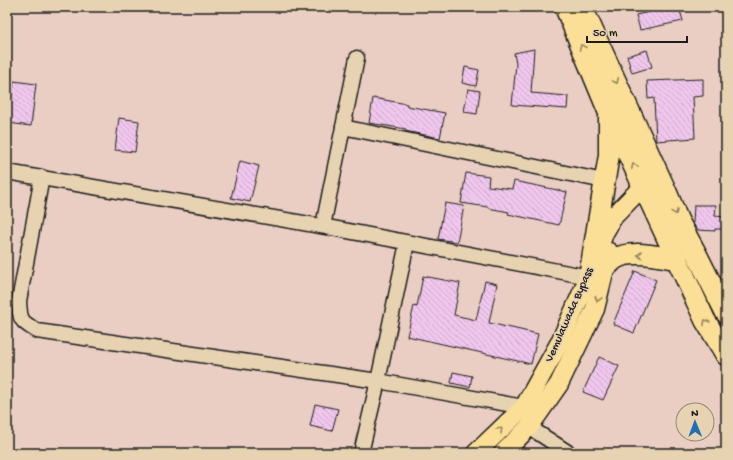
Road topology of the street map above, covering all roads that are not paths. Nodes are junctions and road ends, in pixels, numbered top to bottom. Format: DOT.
graph roads {
  1 [pos="565,7"];
  2 [pos="582,7"];
  3 [pos="357,58"];
  4 [pos="609,113"];
  5 [pos="343,127"];
  6 [pos="7,172"];
  7 [pos="42,177"];
  8 [pos="604,181"];
  9 [pos="655,189"];
  10 [pos="323,226"];
  11 [pos="407,243"];
  12 [pos="677,259"];
  13 [pos="598,272"];
  14 [pos="726,313"];
  15 [pos="726,355"];
  16 [pos="378,381"];
  17 [pos="524,407"];
  18 [pos="529,427"];
  19 [pos="360,453"];
  20 [pos="476,453"];
  21 [pos="504,453"];
  22 [pos="569,453"];
  4 -- 1 [label="highway, one-way"];
  2 -- 9 [label="highway, one-way"];
  3 -- 5 [label="street"];
  4 -- 8 [label="highway"];
  9 -- 4 [label="highway, one-way"];
  5 -- 8 [label="street"];
  5 -- 10 [label="street"];
  6 -- 7 [label="street"];
  7 -- 10 [label="street"];
  7 -- 16 [label="street"];
  8 -- 13 [label="highway"];
  9 -- 12 [label="highway"];
  9 -- 13 [label="main road, Vemulawada Bypass"];
  9 -- 14 [label="highway, one-way"];
  10 -- 11 [label="street"];
  11 -- 13 [label="street"];
  11 -- 16 [label="street"];
  12 -- 13 [label="highway, one-way"];
  15 -- 12 [label="highway, one-way"];
  13 -- 17 [label="main road, Vemulawada Bypass"];
  13 -- 18 [label="main road, Vemulawada Bypass, one-way"];
  16 -- 17 [label="street"];
  16 -- 19 [label="street"];
  20 -- 17 [label="main road, Vemulawada Bypass, one-way"];
  18 -- 21 [label="main road, Vemulawada Bypass"];
  18 -- 22 [label="street"];
}
